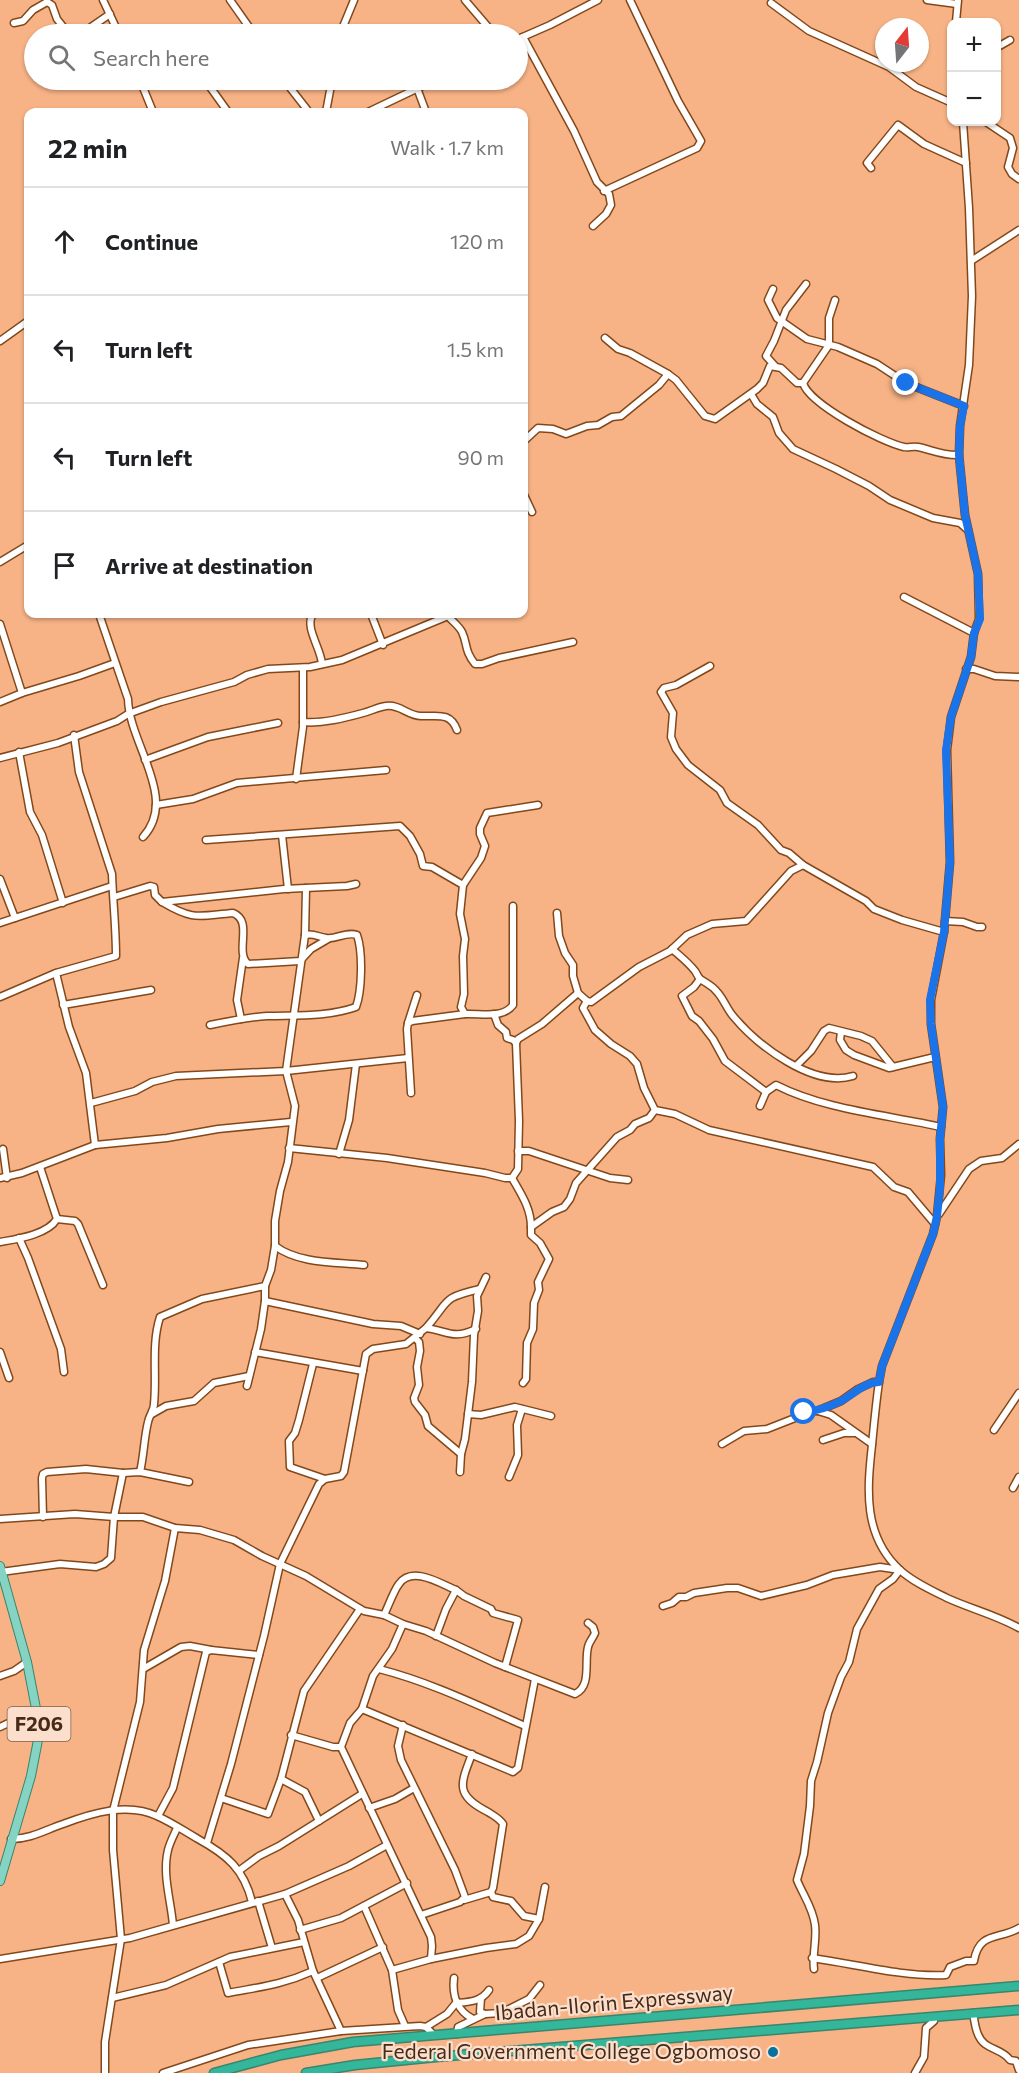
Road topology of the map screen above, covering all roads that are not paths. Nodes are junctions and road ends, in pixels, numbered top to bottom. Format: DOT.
graph roads {
  1 [pos="103,0"];
  2 [pos="230,0"];
  3 [pos="354,0"];
  4 [pos="465,0"];
  5 [pos="598,0"];
  6 [pos="630,0"];
  7 [pos="927,0"];
  8 [pos="958,2"];
  9 [pos="771,3"];
  10 [pos="110,14"];
  11 [pos="956,18"];
  12 [pos="14,23"];
  13 [pos="61,24"];
  14 [pos="96,24"];
  15 [pos="114,24"];
  16 [pos="247,24"];
  17 [pos="344,24"];
  18 [pos="485,24"];
  19 [pos="528,34"];
  20 [pos="1010,39"];
  21 [pos="1001,45"];
  22 [pos="528,52"];
  23 [pos="144,90"];
  24 [pos="212,90"];
  25 [pos="292,90"];
  26 [pos="330,90"];
  27 [pos="413,90"];
  28 [pos="418,90"];
  29 [pos="947,101"];
  30 [pos="151,108"];
  31 [pos="225,108"];
  32 [pos="306,108"];
  33 [pos="327,108"];
  34 [pos="376,108"];
  35 [pos="424,108"];
  36 [pos="963,126"];
  37 [pos="992,126"];
  38 [pos="1010,138"];
  39 [pos="1019,138"];
  40 [pos="966,163"];
  41 [pos="871,168"];
  42 [pos="1019,179"];
  43 [pos="604,191"];
  44 [pos="593,226"];
  45 [pos="1019,230"];
  46 [pos="971,261"];
  47 [pos="806,284"];
  48 [pos="773,289"];
  49 [pos="835,300"];
  50 [pos="781,321"];
  51 [pos="24,324"];
  52 [pos="605,338"];
  53 [pos="0,341"];
  54 [pos="828,345"];
  55 [pos="775,366"];
  56 [pos="668,374"];
  57 [pos="803,383"];
  58 [pos="751,394"];
  59 [pos="964,406"];
  60 [pos="528,437"];
  61 [pos="959,455"];
  62 [pos="528,504"];
  63 [pos="532,512"];
  64 [pos="968,531"];
  65 [pos="24,547"];
  66 [pos="0,562"];
  67 [pos="904,597"];
  68 [pos="100,618"];
  69 [pos="310,618"];
  70 [pos="373,618"];
  71 [pos="433,618"];
  72 [pos="443,618"];
  73 [pos="451,618"];
  74 [pos="434,623"];
  75 [pos="0,624"];
  76 [pos="974,633"];
  77 [pos="3,641"];
  78 [pos="573,642"];
  79 [pos="383,645"];
  80 [pos="115,663"];
  81 [pos="322,664"];
  82 [pos="710,666"];
  83 [pos="303,668"];
  84 [pos="966,669"];
  85 [pos="1019,677"];
  86 [pos="22,693"];
  87 [pos="0,702"];
  88 [pos="128,714"];
  89 [pos="303,722"];
  90 [pos="278,723"];
  91 [pos="457,730"];
  92 [pos="74,735"];
  93 [pos="19,752"];
  94 [pos="0,758"];
  95 [pos="144,760"];
  96 [pos="386,770"];
  97 [pos="296,779"];
  98 [pos="156,805"];
  99 [pos="537,805"];
  100 [pos="282,835"];
  101 [pos="143,837"];
  102 [pos="206,840"];
  103 [pos="803,865"];
  104 [pos="0,879"];
  105 [pos="356,884"];
  106 [pos="463,885"];
  107 [pos="111,886"];
  108 [pos="306,888"];
  109 [pos="288,889"];
  110 [pos="114,897"];
  111 [pos="162,902"];
  112 [pos="63,903"];
  113 [pos="513,906"];
  114 [pos="556,913"];
  115 [pos="15,918"];
  116 [pos="945,921"];
  117 [pos="0,923"];
  118 [pos="982,927"];
  119 [pos="944,932"];
  120 [pos="305,935"];
  121 [pos="328,939"];
  122 [pos="672,949"];
  123 [pos="244,957"];
  124 [pos="300,961"];
  125 [pos="56,973"];
  126 [pos="700,979"];
  127 [pos="151,990"];
  128 [pos="578,993"];
  129 [pos="417,995"];
  130 [pos="0,997"];
  131 [pos="587,1001"];
  132 [pos="63,1005"];
  133 [pos="465,1014"];
  134 [pos="494,1014"];
  135 [pos="295,1016"];
  136 [pos="241,1019"];
  137 [pos="408,1023"];
  138 [pos="210,1024"];
  139 [pos="841,1032"];
  140 [pos="516,1043"];
  141 [pos="935,1057"];
  142 [pos="408,1058"];
  143 [pos="356,1064"];
  144 [pos="796,1066"];
  145 [pos="894,1067"];
  146 [pos="286,1071"];
  147 [pos="853,1076"];
  148 [pos="766,1092"];
  149 [pos="411,1093"];
  150 [pos="91,1103"];
  151 [pos="760,1106"];
  152 [pos="655,1110"];
  153 [pos="291,1122"];
  154 [pos="941,1127"];
  155 [pos="1019,1144"];
  156 [pos="95,1145"];
  157 [pos="289,1148"];
  158 [pos="3,1149"];
  159 [pos="518,1151"];
  160 [pos="339,1154"];
  161 [pos="40,1167"];
  162 [pos="587,1171"];
  163 [pos="4,1178"];
  164 [pos="512,1178"];
  165 [pos="628,1180"];
  166 [pos="937,1216"];
  167 [pos="57,1219"];
  168 [pos="935,1224"];
  169 [pos="531,1227"];
  170 [pos="19,1238"];
  171 [pos="0,1242"];
  172 [pos="275,1246"];
  173 [pos="364,1265"];
  174 [pos="486,1277"];
  175 [pos="103,1285"];
  176 [pos="265,1286"];
  177 [pos="480,1289"];
  178 [pos="265,1301"];
  179 [pos="426,1328"];
  180 [pos="476,1329"];
  181 [pos="417,1336"];
  182 [pos="0,1352"];
  183 [pos="255,1352"];
  184 [pos="313,1364"];
  185 [pos="363,1371"];
  186 [pos="64,1372"];
  187 [pos="249,1376"];
  188 [pos="9,1378"];
  189 [pos="879,1382"];
  190 [pos="523,1383"];
  191 [pos="247,1386"];
  192 [pos="1019,1393"];
  193 [pos="522,1409"];
  194 [pos="817,1411"];
  195 [pos="468,1414"];
  196 [pos="551,1416"];
  197 [pos="148,1421"];
  198 [pos="994,1430"];
  199 [pos="854,1433"];
  200 [pos="824,1440"];
  201 [pos="722,1444"];
  202 [pos="872,1444"];
  203 [pos="460,1454"];
  204 [pos="140,1472"];
  205 [pos="459,1472"];
  206 [pos="123,1473"];
  207 [pos="509,1477"];
  208 [pos="1019,1477"];
  209 [pos="325,1479"];
  210 [pos="189,1482"];
  211 [pos="1013,1488"];
  212 [pos="43,1517"];
  213 [pos="114,1517"];
  214 [pos="0,1519"];
  215 [pos="175,1528"];
  216 [pos="280,1564"];
  217 [pos="1,1569"];
  218 [pos="900,1570"];
  219 [pos="456,1590"];
  220 [pos="663,1606"];
  221 [pos="360,1609"];
  222 [pos="384,1615"];
  223 [pos="588,1623"];
  224 [pos="403,1624"];
  225 [pos="1019,1628"];
  226 [pos="436,1636"];
  227 [pos="211,1650"];
  228 [pos="260,1654"];
  229 [pos="27,1662"];
  230 [pos="505,1667"];
  231 [pos="379,1669"];
  232 [pos="143,1670"];
  233 [pos="0,1676"];
  234 [pos="535,1679"];
  235 [pos="362,1709"];
  236 [pos="39,1724"];
  237 [pos="403,1725"];
  238 [pos="525,1726"];
  239 [pos="0,1727"];
  240 [pos="291,1735"];
  241 [pos="341,1747"];
  242 [pos="472,1754"];
  243 [pos="281,1779"];
  244 [pos="414,1788"];
  245 [pos="362,1794"];
  246 [pos="221,1798"];
  247 [pos="369,1808"];
  248 [pos="113,1811"];
  249 [pos="158,1816"];
  250 [pos="319,1821"];
  251 [pos="177,1828"];
  252 [pos="11,1839"];
  253 [pos="207,1843"];
  254 [pos="387,1845"];
  255 [pos="240,1870"];
  256 [pos="0,1881"];
  257 [pos="407,1883"];
  258 [pos="545,1887"];
  259 [pos="491,1892"];
  260 [pos="285,1894"];
  261 [pos="464,1900"];
  262 [pos="255,1902"];
  263 [pos="364,1906"];
  264 [pos="421,1915"];
  265 [pos="539,1919"];
  266 [pos="173,1925"];
  267 [pos="1019,1928"];
  268 [pos="300,1930"];
  269 [pos="121,1940"];
  270 [pos="304,1942"];
  271 [pos="383,1947"];
  272 [pos="272,1948"];
  273 [pos="812,1958"];
  274 [pos="0,1959"];
  275 [pos="431,1959"];
  276 [pos="219,1962"];
  277 [pos="814,1969"];
  278 [pos="392,1970"];
  279 [pos="313,1971"];
  280 [pos="317,1978"];
  281 [pos="454,1978"];
  282 [pos="540,1985"];
  283 [pos="1019,1986"];
  284 [pos="489,1990"];
  285 [pos="112,1998"];
  286 [pos="481,1998"];
  287 [pos="456,2003"];
  288 [pos="1019,2010"];
  289 [pos="973,2013"];
  290 [pos="485,2014"];
  291 [pos="933,2017"];
  292 [pos="473,2019"];
  293 [pos="405,2026"];
  294 [pos="426,2027"];
  295 [pos="341,2031"];
  296 [pos="458,2034"];
  297 [pos="434,2036"];
  298 [pos="1019,2070"];
  299 [pos="105,2073"];
  300 [pos="164,2073"];
  301 [pos="214,2073"];
  302 [pos="306,2073"];
  303 [pos="915,2073"];
  1 -- 10 [label="street"];
  2 -- 16 [label="street"];
  3 -- 17 [label="street"];
  4 -- 18 [label="street"];
  5 -- 19 [label="street"];
  6 -- 43 [label="street"];
  7 -- 8 [label="street"];
  8 -- 11 [label="street"];
  9 -- 29 [label="street"];
  10 -- 14 [label="street"];
  10 -- 15 [label="street"];
  12 -- 13 [label="street"];
  20 -- 21 [label="street"];
  22 -- 43 [label="street"];
  23 -- 30 [label="street"];
  24 -- 31 [label="street"];
  25 -- 32 [label="street"];
  26 -- 33 [label="street"];
  27 -- 34 [label="street"];
  28 -- 35 [label="street"];
  36 -- 40 [label="street"];
  37 -- 38 [label="street"];
  38 -- 39 [label="street"];
  38 -- 42 [label="street"];
  40 -- 41 [label="street"];
  40 -- 46 [label="street"];
  43 -- 44 [label="street"];
  45 -- 46 [label="street"];
  46 -- 59 [label="street"];
  47 -- 50 [label="street"];
  48 -- 50 [label="street"];
  49 -- 54 [label="street"];
  50 -- 54 [label="street"];
  50 -- 55 [label="street"];
  51 -- 53 [label="street"];
  52 -- 56 [label="street"];
  54 -- 57 [label="street"];
  54 -- 59 [label="street"];
  55 -- 57 [label="street"];
  55 -- 58 [label="street"];
  56 -- 58 [label="street"];
  56 -- 60 [label="street"];
  57 -- 61 [label="street"];
  58 -- 64 [label="street"];
  59 -- 61 [label="street"];
  61 -- 64 [label="street"];
  62 -- 63 [label="street"];
  64 -- 76 [label="street"];
  65 -- 66 [label="street"];
  67 -- 76 [label="street"];
  68 -- 80 [label="street"];
  69 -- 81 [label="street"];
  70 -- 79 [label="street"];
  71 -- 74 [label="street"];
  72 -- 74 [label="street"];
  73 -- 78 [label="street"];
  74 -- 79 [label="street"];
  75 -- 77 [label="street"];
  76 -- 84 [label="street"];
  77 -- 86 [label="street"];
  79 -- 81 [label="street"];
  80 -- 86 [label="street"];
  80 -- 88 [label="street"];
  81 -- 83 [label="street"];
  82 -- 103 [label="street"];
  83 -- 88 [label="street"];
  83 -- 89 [label="street"];
  84 -- 85 [label="street"];
  84 -- 116 [label="street"];
  86 -- 87 [label="street"];
  88 -- 92 [label="street"];
  88 -- 95 [label="street"];
  89 -- 91 [label="street"];
  89 -- 97 [label="street"];
  90 -- 95 [label="street"];
  92 -- 93 [label="street"];
  92 -- 107 [label="street"];
  93 -- 94 [label="street"];
  93 -- 112 [label="street"];
  95 -- 98 [label="street"];
  96 -- 97 [label="street"];
  97 -- 98 [label="street"];
  98 -- 101 [label="street"];
  99 -- 106 [label="street"];
  100 -- 102 [label="street"];
  100 -- 106 [label="street"];
  100 -- 109 [label="street"];
  103 -- 119 [label="street"];
  103 -- 122 [label="street"];
  104 -- 115 [label="street"];
  105 -- 108 [label="street"];
  106 -- 133 [label="street"];
  107 -- 110 [label="street"];
  107 -- 112 [label="street"];
  108 -- 109 [label="street"];
  108 -- 120 [label="street"];
  109 -- 111 [label="street"];
  110 -- 111 [label="street"];
  110 -- 125 [label="street"];
  111 -- 123 [label="street"];
  112 -- 115 [label="street"];
  113 -- 134 [label="street"];
  114 -- 128 [label="street"];
  115 -- 117 [label="street"];
  116 -- 118 [label="street"];
  116 -- 119 [label="street"];
  119 -- 141 [label="street"];
  120 -- 121 [label="street"];
  120 -- 124 [label="street"];
  121 -- 124 [label="street"];
  121 -- 135 [label="street"];
  122 -- 126 [label="street"];
  122 -- 131 [label="street"];
  123 -- 124 [label="street"];
  123 -- 136 [label="street"];
  124 -- 135 [label="street"];
  125 -- 130 [label="street"];
  125 -- 132 [label="street"];
  126 -- 144 [label="street"];
  126 -- 148 [label="street"];
  127 -- 132 [label="street"];
  128 -- 131 [label="street"];
  128 -- 140 [label="street"];
  129 -- 137 [label="street"];
  131 -- 152 [label="street"];
  132 -- 150 [label="street"];
  133 -- 134 [label="street"];
  133 -- 137 [label="street"];
  134 -- 140 [label="street"];
  135 -- 136 [label="street"];
  135 -- 146 [label="street"];
  136 -- 138 [label="street"];
  137 -- 142 [label="street"];
  139 -- 144 [label="street"];
  139 -- 145 [label="street"];
  139 -- 145 [label="street"];
  140 -- 159 [label="street"];
  141 -- 145 [label="street"];
  141 -- 154 [label="street"];
  142 -- 143 [label="street"];
  142 -- 149 [label="street"];
  143 -- 146 [label="street"];
  143 -- 160 [label="street"];
  144 -- 147 [label="street"];
  146 -- 150 [label="street"];
  146 -- 153 [label="street"];
  148 -- 151 [label="street"];
  148 -- 154 [label="street"];
  150 -- 156 [label="street"];
  152 -- 162 [label="street"];
  152 -- 168 [label="street"];
  153 -- 156 [label="street"];
  153 -- 157 [label="street"];
  154 -- 166 [label="street"];
  155 -- 166 [label="street"];
  156 -- 161 [label="street"];
  157 -- 160 [label="street"];
  157 -- 172 [label="street"];
  158 -- 163 [label="street"];
  159 -- 162 [label="street"];
  159 -- 164 [label="street"];
  160 -- 164 [label="street"];
  161 -- 163 [label="street"];
  161 -- 167 [label="street"];
  162 -- 165 [label="street"];
  162 -- 169 [label="street"];
  164 -- 169 [label="street"];
  166 -- 168 [label="street"];
  167 -- 170 [label="street"];
  167 -- 175 [label="street"];
  168 -- 189 [label="street"];
  169 -- 190 [label="street"];
  170 -- 171 [label="street"];
  170 -- 186 [label="street"];
  172 -- 173 [label="street"];
  172 -- 176 [label="street"];
  174 -- 177 [label="street"];
  176 -- 178 [label="street"];
  176 -- 197 [label="street"];
  177 -- 179 [label="street"];
  177 -- 180 [label="street"];
  178 -- 181 [label="street"];
  178 -- 183 [label="street"];
  179 -- 180 [label="street"];
  179 -- 181 [label="street"];
  180 -- 195 [label="street"];
  181 -- 185 [label="street"];
  181 -- 203 [label="street"];
  182 -- 188 [label="street"];
  183 -- 184 [label="street"];
  183 -- 187 [label="street"];
  184 -- 185 [label="street"];
  184 -- 209 [label="street"];
  185 -- 209 [label="street"];
  187 -- 191 [label="street"];
  187 -- 197 [label="street"];
  189 -- 194 [label="street"];
  189 -- 202 [label="street"];
  192 -- 198 [label="street"];
  193 -- 195 [label="street"];
  193 -- 196 [label="street"];
  193 -- 207 [label="street"];
  194 -- 199 [label="street"];
  194 -- 201 [label="street"];
  195 -- 203 [label="street"];
  197 -- 204 [label="street"];
  199 -- 200 [label="street"];
  199 -- 202 [label="street"];
  202 -- 218 [label="street"];
  203 -- 205 [label="street"];
  204 -- 206 [label="street"];
  204 -- 210 [label="street"];
  206 -- 212 [label="street"];
  206 -- 213 [label="street"];
  208 -- 211 [label="street"];
  209 -- 216 [label="street"];
  212 -- 213 [label="street"];
  212 -- 214 [label="street"];
  213 -- 215 [label="street"];
  213 -- 217 [label="street"];
  215 -- 216 [label="street"];
  215 -- 232 [label="street"];
  216 -- 221 [label="street"];
  216 -- 228 [label="street"];
  217 -- 229 [label="main road, F206"];
  218 -- 220 [label="street"];
  218 -- 225 [label="street"];
  218 -- 273 [label="street"];
  219 -- 222 [label="street"];
  219 -- 226 [label="street"];
  219 -- 230 [label="street"];
  221 -- 222 [label="street"];
  221 -- 240 [label="street"];
  222 -- 224 [label="street"];
  223 -- 234 [label="street"];
  224 -- 226 [label="street"];
  224 -- 231 [label="street"];
  226 -- 230 [label="street"];
  227 -- 228 [label="street"];
  227 -- 232 [label="street"];
  227 -- 249 [label="street"];
  228 -- 246 [label="street"];
  229 -- 233 [label="street"];
  229 -- 236 [label="main road, F206"];
  230 -- 234 [label="street"];
  231 -- 235 [label="street"];
  231 -- 238 [label="street"];
  232 -- 248 [label="street"];
  234 -- 238 [label="street"];
  235 -- 237 [label="street"];
  235 -- 241 [label="street"];
  236 -- 239 [label="street"];
  236 -- 252 [label="main road, F206"];
  237 -- 242 [label="street"];
  237 -- 244 [label="street"];
  238 -- 242 [label="street"];
  240 -- 241 [label="street"];
  240 -- 243 [label="street"];
  241 -- 245 [label="street"];
  242 -- 259 [label="street"];
  243 -- 246 [label="street"];
  243 -- 250 [label="street"];
  244 -- 247 [label="street"];
  244 -- 261 [label="street"];
  245 -- 247 [label="street"];
  245 -- 250 [label="street"];
  246 -- 253 [label="street"];
  247 -- 254 [label="street"];
  248 -- 249 [label="street"];
  248 -- 252 [label="street"];
  248 -- 269 [label="street"];
  249 -- 251 [label="street"];
  250 -- 255 [label="street"];
  251 -- 253 [label="street"];
  251 -- 266 [label="street"];
  252 -- 256 [label="main road, F206"];
  253 -- 255 [label="street"];
  254 -- 257 [label="street"];
  254 -- 260 [label="street"];
  255 -- 262 [label="street"];
  257 -- 263 [label="street"];
  257 -- 264 [label="street"];
  258 -- 265 [label="street"];
  259 -- 261 [label="street"];
  259 -- 265 [label="street"];
  260 -- 262 [label="street"];
  260 -- 268 [label="street"];
  261 -- 264 [label="street"];
  262 -- 266 [label="street"];
  262 -- 272 [label="street"];
  263 -- 268 [label="street"];
  263 -- 271 [label="street"];
  264 -- 275 [label="street"];
  265 -- 275 [label="street"];
  266 -- 269 [label="street"];
  267 -- 273 [label="street"];
  268 -- 270 [label="street"];
  269 -- 274 [label="street"];
  269 -- 285 [label="street"];
  270 -- 272 [label="street"];
  270 -- 279 [label="street"];
  271 -- 278 [label="street"];
  271 -- 280 [label="street"];
  272 -- 276 [label="street"];
  273 -- 277 [label="street"];
  275 -- 278 [label="street"];
  276 -- 279 [label="street"];
  276 -- 285 [label="street"];
  278 -- 293 [label="street"];
  279 -- 280 [label="street"];
  280 -- 295 [label="street"];
  281 -- 287 [label="street"];
  282 -- 290 [label="street"];
  283 -- 296 [label="highway, Ibadan-Ilorin Expressway"];
  284 -- 286 [label="street"];
  285 -- 299 [label="street"];
  286 -- 287 [label="street"];
  286 -- 290 [label="street"];
  287 -- 292 [label="street"];
  287 -- 294 [label="street"];
  288 -- 289 [label="highway, Ibadan-Ilorin Expressway"];
  289 -- 291 [label="highway, Ibadan-Ilorin Expressway"];
  289 -- 298 [label="street"];
  290 -- 292 [label="street"];
  291 -- 302 [label="highway, Ibadan-Ilorin Expressway"];
  291 -- 303 [label="street"];
  292 -- 296 [label="street"];
  293 -- 294 [label="street"];
  293 -- 295 [label="street"];
  294 -- 297 [label="street"];
  295 -- 300 [label="street"];
  296 -- 297 [label="highway, Ibadan-Ilorin Expressway"];
  297 -- 301 [label="highway, Ibadan-Ilorin Expressway"];
}
